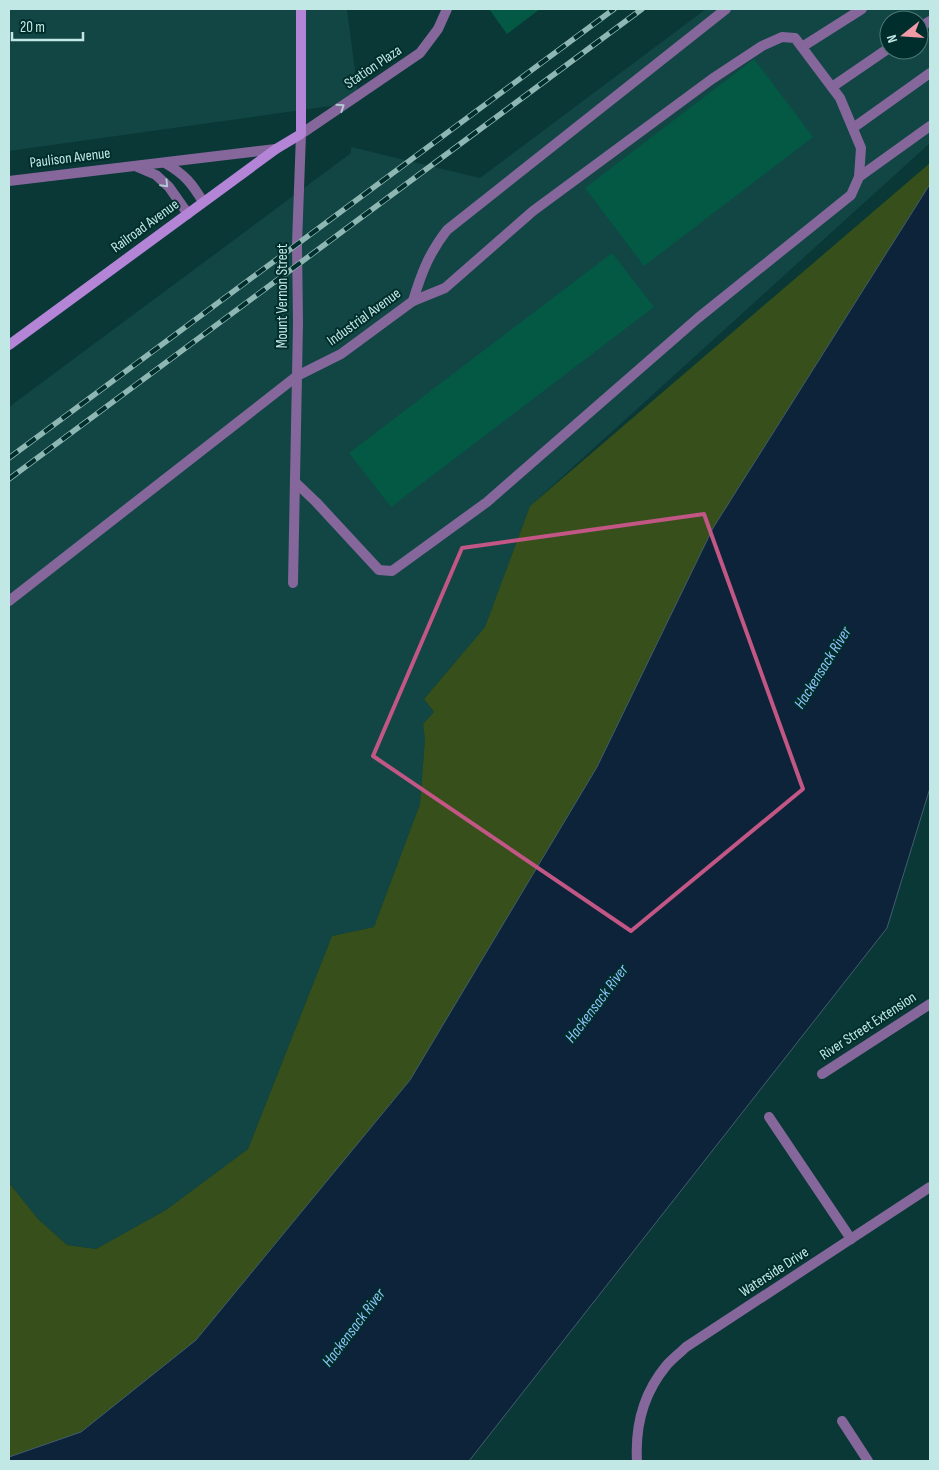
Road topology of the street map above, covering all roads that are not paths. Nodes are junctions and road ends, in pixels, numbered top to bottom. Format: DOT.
graph roads {
  1 [pos="301,9"];
  2 [pos="447,9"];
  3 [pos="726,9"];
  4 [pos="862,9"];
  5 [pos="802,47"];
  6 [pos="879,55"];
  7 [pos="930,73"];
  8 [pos="832,87"];
  9 [pos="930,126"];
  10 [pos="853,128"];
  11 [pos="301,134"];
  12 [pos="276,150"];
  13 [pos="165,162"];
  14 [pos="134,166"];
  15 [pos="860,177"];
  16 [pos="9,181"];
  17 [pos="203,202"];
  18 [pos="188,214"];
  19 [pos="413,301"];
  20 [pos="9,345"];
  21 [pos="297,376"];
  22 [pos="295,482"];
  23 [pos="293,583"];
  24 [pos="9,601"];
  25 [pos="930,1004"];
  26 [pos="822,1074"];
  27 [pos="769,1117"];
  28 [pos="930,1187"];
  29 [pos="851,1239"];
  30 [pos="842,1421"];
  31 [pos="637,1461"];
  32 [pos="868,1461"];
  1 -- 11 [label="main road, Mount Vernon Street"];
  11 -- 2 [label="street, Station Plaza, one-way"];
  3 -- 19 [label="street, Industrial Avenue"];
  4 -- 5 [label="street"];
  5 -- 8 [label="street"];
  5 -- 19 [label="street"];
  6 -- 8 [label="street"];
  7 -- 10 [label="street"];
  8 -- 10 [label="street"];
  9 -- 15 [label="street"];
  10 -- 15 [label="street"];
  11 -- 12 [label="main road, Railroad Avenue"];
  11 -- 21 [label="street, Mount Vernon Street"];
  12 -- 13 [label="street, Paulison Avenue"];
  12 -- 17 [label="main road, Railroad Avenue"];
  13 -- 14 [label="street, Paulison Avenue"];
  13 -- 17 [label="street"];
  14 -- 16 [label="street, Paulison Avenue"];
  14 -- 18 [label="street, one-way"];
  15 -- 22 [label="street"];
  17 -- 18 [label="main road, Railroad Avenue"];
  18 -- 20 [label="main road, Railroad Avenue"];
  19 -- 21 [label="street, Industrial Avenue"];
  21 -- 22 [label="street, Mount Vernon Street"];
  21 -- 24 [label="street, Industrial Avenue"];
  22 -- 23 [label="street, Mount Vernon Street"];
  25 -- 26 [label="street, River Street Extension"];
  27 -- 29 [label="street"];
  28 -- 29 [label="street, Waterside Drive"];
  29 -- 31 [label="street, Waterside Drive"];
  30 -- 32 [label="street"];
}
